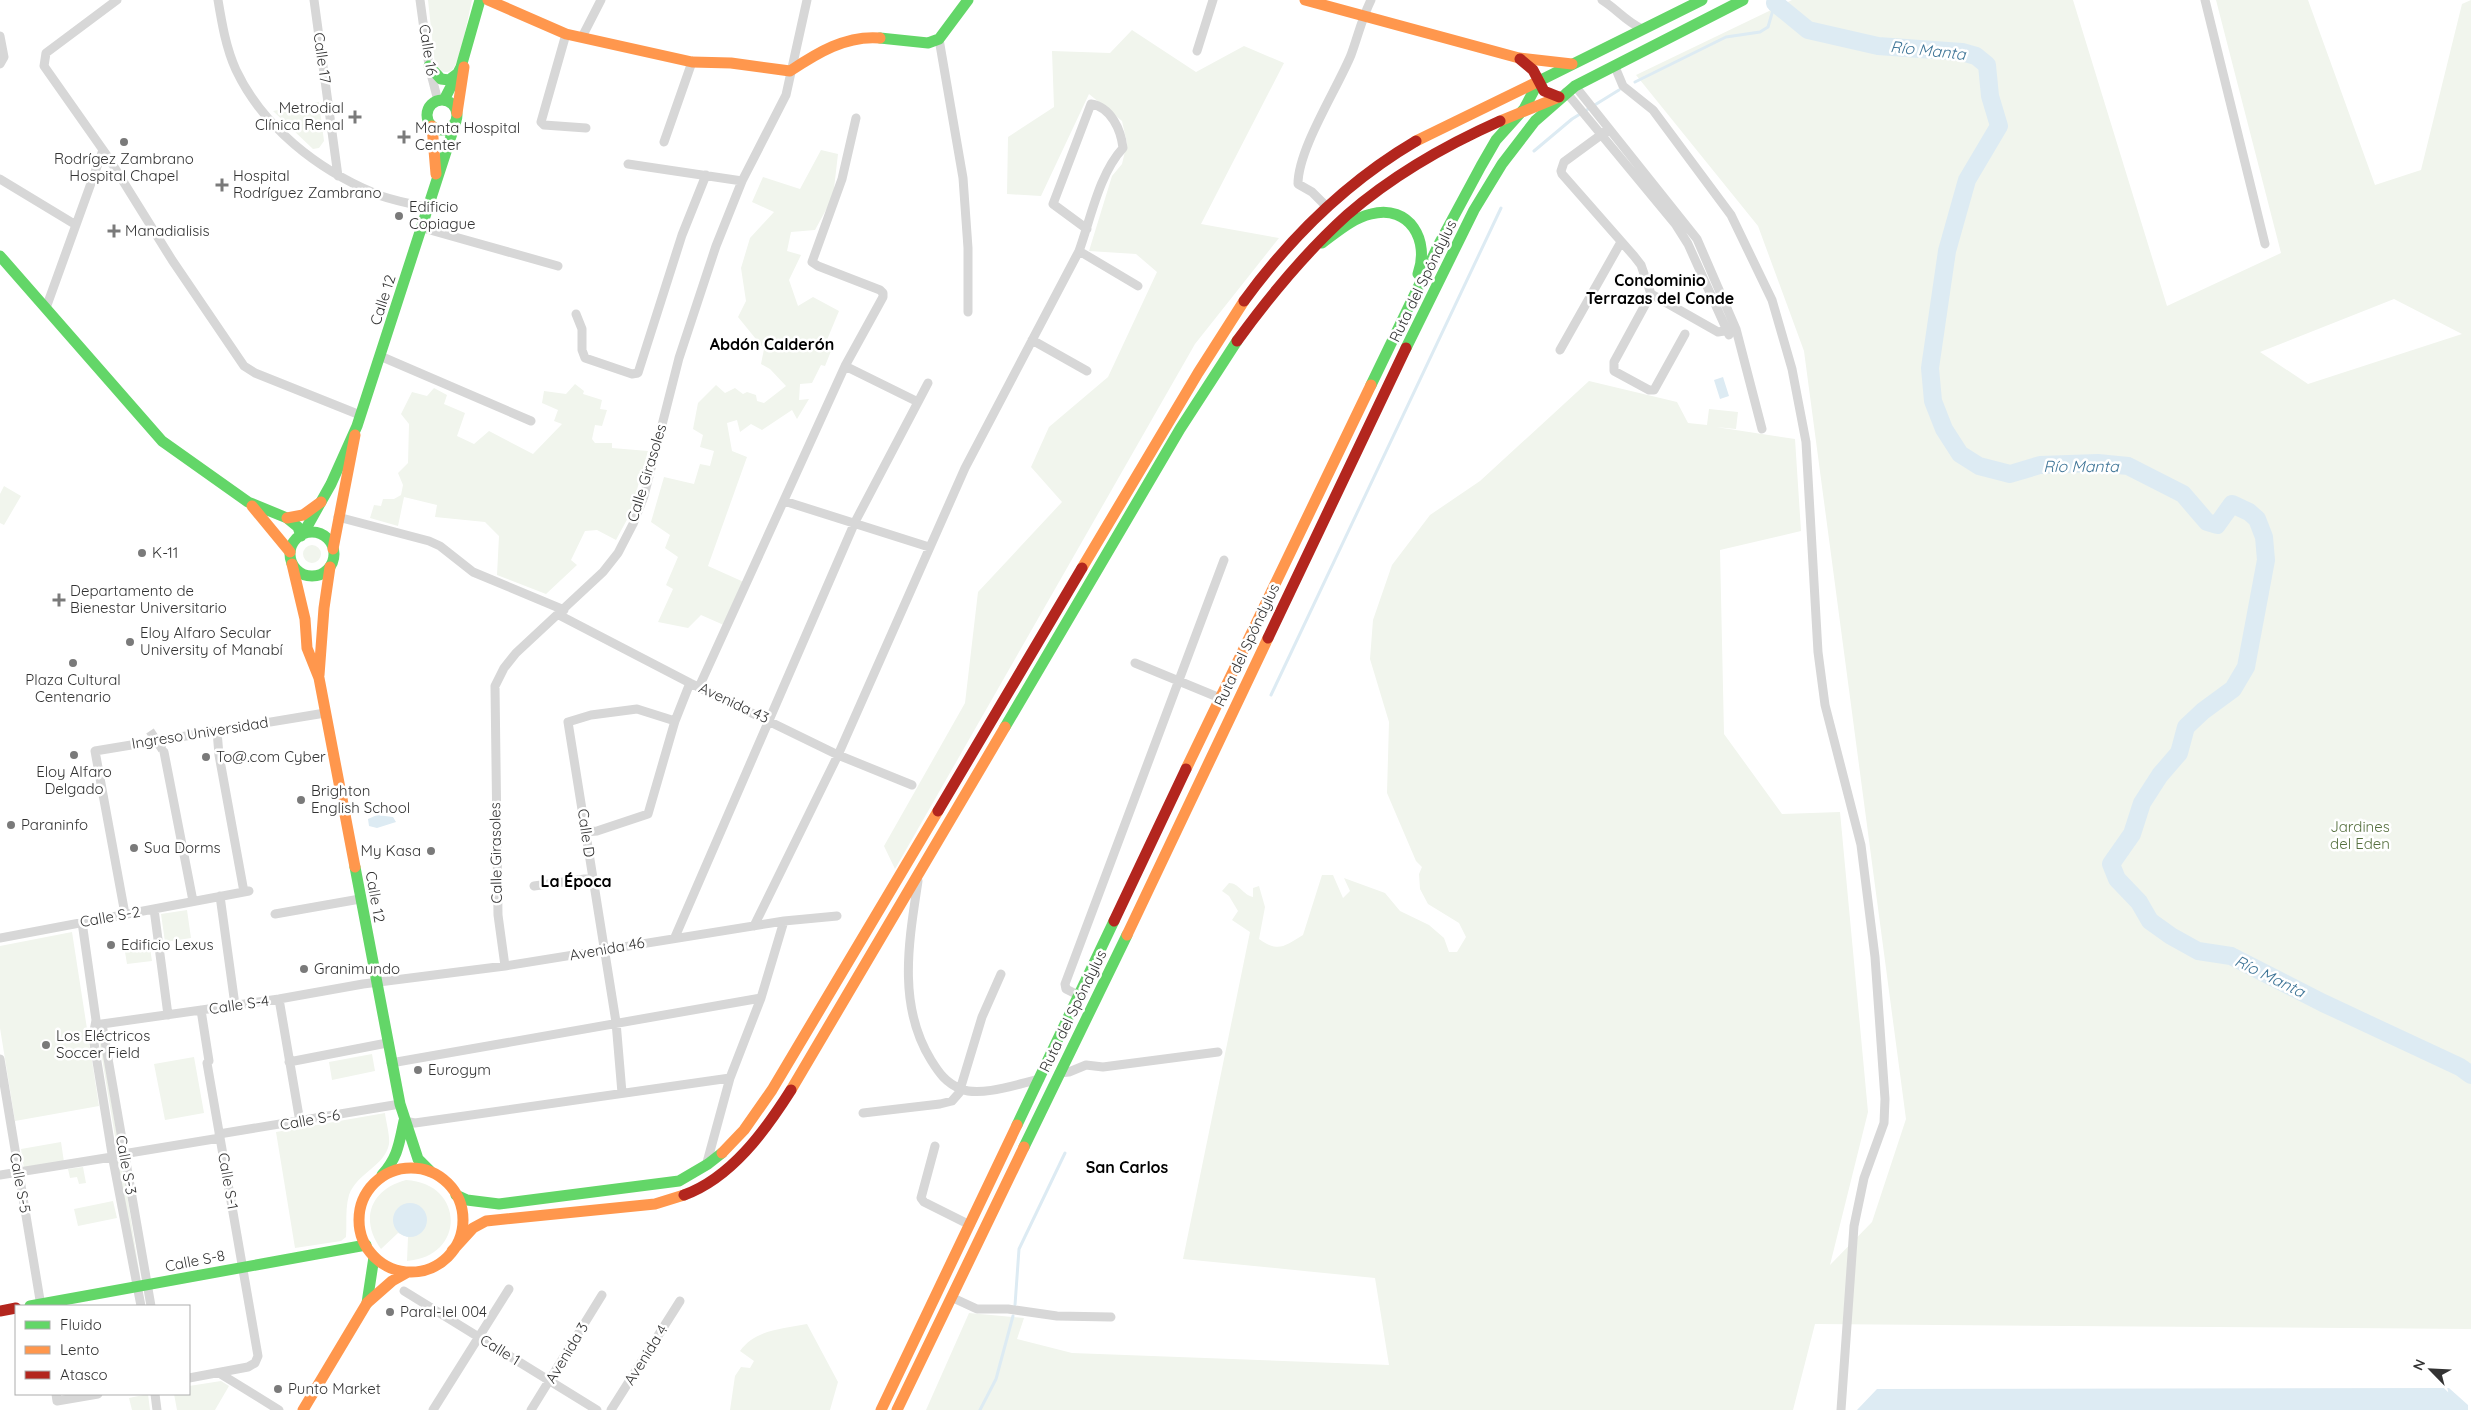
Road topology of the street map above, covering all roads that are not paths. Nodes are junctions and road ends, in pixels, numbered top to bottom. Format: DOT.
graph roads {
  1 [pos="117,0"];
  2 [pos="218,0"];
  3 [pos="314,0"];
  4 [pos="420,0"];
  5 [pos="480,0"];
  6 [pos="488,0"];
  7 [pos="601,0"];
  8 [pos="807,0"];
  9 [pos="968,0"];
  10 [pos="1213,0"];
  11 [pos="1305,0"];
  12 [pos="1371,0"];
  13 [pos="1602,0"];
  14 [pos="1702,0"];
  15 [pos="1743,0"];
  16 [pos="2205,0"];
  17 [pos="1363,16"];
  18 [pos="1642,29"];
  19 [pos="566,34"];
  20 [pos="0,36"];
  21 [pos="582,37"];
  22 [pos="940,39"];
  23 [pos="468,43"];
  24 [pos="1197,51"];
  25 [pos="1519,58"];
  26 [pos="692,62"];
  27 [pos="0,64"];
  28 [pos="1572,64"];
  29 [pos="429,66"];
  30 [pos="1615,66"];
  31 [pos="790,71"];
  32 [pos="457,74"];
  33 [pos="1539,81"];
  34 [pos="1566,92"];
  35 [pos="441,100"];
  36 [pos="1524,109"];
  37 [pos="456,118"];
  38 [pos="856,118"];
  39 [pos="432,126"];
  40 [pos="586,128"];
  41 [pos="1609,129"];
  42 [pos="1600,136"];
  43 [pos="664,142"];
  44 [pos="103,150"];
  45 [pos="628,164"];
  46 [pos="1640,167"];
  47 [pos="1632,174"];
  48 [pos="706,175"];
  49 [pos="338,176"];
  50 [pos="0,179"];
  51 [pos="437,181"];
  52 [pos="742,181"];
  53 [pos="1327,207"];
  54 [pos="1667,207"];
  55 [pos="429,208"];
  56 [pos="76,225"];
  57 [pos="423,228"];
  58 [pos="1086,230"];
  59 [pos="1697,239"];
  60 [pos="1621,242"];
  61 [pos="1322,243"];
  62 [pos="1688,244"];
  63 [pos="2265,244"];
  64 [pos="1079,251"];
  65 [pos="0,256"];
  66 [pos="558,266"];
  67 [pos="1138,286"];
  68 [pos="1651,294"];
  69 [pos="46,308"];
  70 [pos="968,312"];
  71 [pos="576,314"];
  72 [pos="1406,314"];
  73 [pos="1736,329"];
  74 [pos="1726,332"];
  75 [pos="1685,334"];
  76 [pos="1032,340"];
  77 [pos="1742,348"];
  78 [pos="1560,350"];
  79 [pos="380,356"];
  80 [pos="845,366"];
  81 [pos="1087,371"];
  82 [pos="928,383"];
  83 [pos="918,402"];
  84 [pos="360,415"];
  85 [pos="531,421"];
  86 [pos="356,428"];
  87 [pos="1762,429"];
  88 [pos="784,501"];
  89 [pos="248,502"];
  90 [pos="321,502"];
  91 [pos="338,517"];
  92 [pos="288,518"];
  93 [pos="855,522"];
  94 [pos="302,535"];
  95 [pos="929,547"];
  96 [pos="333,549"];
  97 [pos="291,558"];
  98 [pos="1224,560"];
  99 [pos="330,567"];
  100 [pos="561,613"];
  101 [pos="1135,663"];
  102 [pos="319,678"];
  103 [pos="1178,681"];
  104 [pos="690,683"];
  105 [pos="699,687"];
  106 [pos="1220,698"];
  107 [pos="325,713"];
  108 [pos="770,720"];
  109 [pos="675,721"];
  110 [pos="217,731"];
  111 [pos="164,752"];
  112 [pos="838,754"];
  113 [pos="912,785"];
  114 [pos="586,832"];
  115 [pos="919,873"];
  116 [pos="592,878"];
  117 [pos="534,886"];
  118 [pos="220,896"];
  119 [pos="360,899"];
  120 [pos="193,901"];
  121 [pos="154,909"];
  122 [pos="125,914"];
  123 [pos="275,914"];
  124 [pos="837,916"];
  125 [pos="784,921"];
  126 [pos="82,922"];
  127 [pos="754,926"];
  128 [pos="675,937"];
  129 [pos="0,938"];
  130 [pos="604,950"];
  131 [pos="505,966"];
  132 [pos="1001,974"];
  133 [pos="376,983"];
  134 [pos="1078,995"];
  135 [pos="761,998"];
  136 [pos="280,999"];
  137 [pos="235,1005"];
  138 [pos="201,1010"];
  139 [pos="168,1015"];
  140 [pos="99,1022"];
  141 [pos="616,1022"];
  142 [pos="387,1043"];
  143 [pos="1218,1052"];
  144 [pos="0,1058"];
  145 [pos="289,1062"];
  146 [pos="391,1063"];
  147 [pos="1059,1072"];
  148 [pos="730,1078"];
  149 [pos="1040,1079"];
  150 [pos="962,1089"];
  151 [pos="622,1093"];
  152 [pos="400,1104"];
  153 [pos="863,1113"];
  154 [pos="404,1121"];
  155 [pos="300,1122"];
  156 [pos="220,1136"];
  157 [pos="935,1146"];
  158 [pos="124,1156"];
  159 [pos="113,1158"];
  160 [pos="706,1168"];
  161 [pos="430,1172"];
  162 [pos="18,1173"];
  163 [pos="0,1175"];
  164 [pos="379,1178"];
  165 [pos="456,1195"];
  166 [pos="970,1225"];
  167 [pos="366,1245"];
  168 [pos="452,1251"];
  169 [pos="374,1257"];
  170 [pos="243,1267"];
  171 [pos="408,1272"];
  172 [pos="143,1286"];
  173 [pos="508,1289"];
  174 [pos="404,1290"];
  175 [pos="602,1295"];
  176 [pos="951,1297"];
  177 [pos="680,1301"];
  178 [pos="368,1303"];
  179 [pos="37,1305"];
  180 [pos="42,1305"];
  181 [pos="141,1305"];
  182 [pos="151,1305"];
  183 [pos="15,1308"];
  184 [pos="0,1311"];
  185 [pos="1111,1317"];
  186 [pos="479,1336"];
  187 [pos="219,1373"];
  188 [pos="190,1378"];
  189 [pos="549,1381"];
  190 [pos="84,1395"];
  191 [pos="155,1395"];
  192 [pos="57,1397"];
  193 [pos="157,1410"];
  194 [pos="279,1410"];
  195 [pos="303,1410"];
  196 [pos="433,1410"];
  197 [pos="531,1410"];
  198 [pos="597,1410"];
  199 [pos="612,1410"];
  200 [pos="881,1410"];
  201 [pos="897,1410"];
  202 [pos="1841,1410"];
  1 -- 44 [label="street"];
  2 -- 49 [label="street"];
  3 -- 49 [label="street, Calle 17"];
  4 -- 29 [label="street, Calle 16"];
  5 -- 23 [label="main road, Calle 12"];
  6 -- 19 [label="main road"];
  7 -- 21 [label="street"];
  8 -- 31 [label="street, Calle Girasoles"];
  9 -- 22 [label="main road"];
  10 -- 24 [label="street"];
  11 -- 17 [label="main road"];
  12 -- 17 [label="street"];
  13 -- 18 [label="street"];
  14 -- 18 [label="main road"];
  15 -- 30 [label="main road, Ruta del Spóndylus"];
  16 -- 63 [label="street"];
  17 -- 25 [label="main road"];
  17 -- 53 [label="street"];
  18 -- 28 [label="main road"];
  19 -- 21 [label="main road"];
  19 -- 40 [label="street"];
  20 -- 27 [label="street"];
  21 -- 26 [label="main road"];
  22 -- 31 [label="main road"];
  22 -- 70 [label="street"];
  23 -- 32 [label="main road, Calle 12"];
  23 -- 37 [label="main road, Calle 12"];
  25 -- 28 [label="main road"];
  25 -- 33 [label="main road"];
  26 -- 31 [label="main road"];
  26 -- 43 [label="street"];
  28 -- 33 [label="main road"];
  29 -- 32 [label="main road"];
  29 -- 35 [label="street, Calle 16"];
  30 -- 34 [label="main road, Ruta del Spóndylus"];
  30 -- 202 [label="street"];
  31 -- 52 [label="street, Calle Girasoles"];
  32 -- 35 [label="main road, Calle 12"];
  33 -- 34 [label="main road"];
  33 -- 36 [label="main road, Ruta del Spóndylus"];
  33 -- 53 [label="main road"];
  34 -- 36 [label="main road"];
  34 -- 41 [label="street"];
  34 -- 42 [label="street"];
  34 -- 147 [label="main road, Ruta del Spóndylus"];
  35 -- 37 [label="main road"];
  35 -- 39 [label="main road"];
  36 -- 61 [label="main road"];
  36 -- 72 [label="main road, Ruta del Spóndylus"];
  37 -- 39 [label="main road"];
  37 -- 51 [label="main road, Calle 12"];
  38 -- 80 [label="street"];
  39 -- 51 [label="main road, Calle 12"];
  41 -- 42 [label="street"];
  41 -- 46 [label="street"];
  42 -- 47 [label="street"];
  42 -- 60 [label="street"];
  44 -- 56 [label="street"];
  44 -- 84 [label="street"];
  45 -- 48 [label="street"];
  46 -- 47 [label="street"];
  46 -- 54 [label="street"];
  47 -- 54 [label="street"];
  48 -- 52 [label="street"];
  48 -- 71 [label="street"];
  49 -- 55 [label="street"];
  50 -- 56 [label="street"];
  51 -- 55 [label="main road, Calle 12"];
  52 -- 100 [label="street, Calle Girasoles"];
  53 -- 160 [label="main road"];
  54 -- 59 [label="street"];
  54 -- 62 [label="street"];
  55 -- 57 [label="main road, Calle 12"];
  56 -- 69 [label="street"];
  57 -- 66 [label="street"];
  57 -- 79 [label="main road, Calle 12"];
  58 -- 58 [label="street"];
  58 -- 64 [label="street"];
  59 -- 62 [label="street"];
  59 -- 73 [label="street"];
  60 -- 68 [label="street"];
  60 -- 78 [label="street"];
  61 -- 72 [label="main road"];
  61 -- 115 [label="main road"];
  62 -- 74 [label="street"];
  64 -- 67 [label="street"];
  64 -- 76 [label="street"];
  65 -- 69 [label="main road"];
  68 -- 74 [label="street"];
  68 -- 75 [label="street"];
  69 -- 89 [label="main road"];
  72 -- 106 [label="main road, Ruta del Spóndylus"];
  73 -- 74 [label="street"];
  73 -- 77 [label="street"];
  74 -- 77 [label="street"];
  76 -- 81 [label="street"];
  76 -- 95 [label="street"];
  77 -- 87 [label="street"];
  79 -- 84 [label="main road, Calle 12"];
  79 -- 85 [label="street"];
  80 -- 83 [label="street"];
  80 -- 88 [label="street"];
  82 -- 83 [label="street"];
  83 -- 93 [label="street"];
  84 -- 86 [label="main road, Calle 12"];
  86 -- 90 [label="main road, Calle 12"];
  86 -- 91 [label="main road, Calle 12"];
  88 -- 93 [label="street"];
  88 -- 105 [label="street"];
  89 -- 92 [label="main road"];
  89 -- 97 [label="main road"];
  90 -- 92 [label="main road"];
  90 -- 94 [label="main road, Calle 12"];
  91 -- 96 [label="main road, Calle 12"];
  91 -- 100 [label="street, Avenida 43"];
  92 -- 94 [label="main road"];
  93 -- 95 [label="street"];
  93 -- 108 [label="street"];
  94 -- 96 [label="main road"];
  94 -- 97 [label="main road"];
  95 -- 112 [label="street"];
  96 -- 99 [label="main road"];
  97 -- 99 [label="main road"];
  97 -- 102 [label="main road, Calle 12"];
  98 -- 103 [label="street"];
  99 -- 102 [label="main road, Calle 12"];
  100 -- 104 [label="street, Avenida 43"];
  100 -- 131 [label="street, Calle Girasoles"];
  101 -- 103 [label="street"];
  102 -- 107 [label="main road, Calle 12"];
  103 -- 106 [label="street"];
  103 -- 134 [label="street"];
  104 -- 105 [label="street, Avenida 43"];
  104 -- 109 [label="street"];
  105 -- 108 [label="street, Avenida 43"];
  106 -- 134 [label="main road, Ruta del Spóndylus"];
  107 -- 110 [label="street, Ingreso Universidad"];
  107 -- 119 [label="main road, Calle 12"];
  108 -- 112 [label="street, Avenida 43"];
  108 -- 128 [label="street"];
  109 -- 114 [label="street"];
  109 -- 114 [label="street, Calle D"];
  110 -- 118 [label="street, Calle S-2"];
  110 -- 122 [label="street, Ingreso Universidad"];
  111 -- 120 [label="street"];
  112 -- 113 [label="street, Avenida 43"];
  112 -- 127 [label="street"];
  114 -- 116 [label="street, Calle D"];
  115 -- 150 [label="street"];
  115 -- 168 [label="main road"];
  116 -- 117 [label="street"];
  116 -- 130 [label="street, Calle D"];
  118 -- 120 [label="street, Calle S-2"];
  118 -- 137 [label="street"];
  119 -- 123 [label="street"];
  119 -- 133 [label="main road, Calle 12"];
  120 -- 121 [label="street, Calle S-2"];
  121 -- 122 [label="street, Calle S-2"];
  121 -- 139 [label="street"];
  122 -- 126 [label="street, Calle S-2"];
  124 -- 125 [label="street, Avenida 46"];
  125 -- 127 [label="street, Avenida 46"];
  125 -- 135 [label="street"];
  126 -- 129 [label="street, Calle S-2"];
  126 -- 140 [label="street, Calle S-3"];
  127 -- 128 [label="street, Avenida 46"];
  128 -- 130 [label="street, Avenida 46"];
  130 -- 131 [label="street, Avenida 46"];
  130 -- 141 [label="street, Calle D"];
  131 -- 133 [label="street, Avenida 46"];
  132 -- 150 [label="street"];
  133 -- 136 [label="street, Calle S-4"];
  133 -- 142 [label="main road, Calle 12"];
  134 -- 149 [label="main road, Ruta del Spóndylus"];
  135 -- 141 [label="street"];
  135 -- 148 [label="street"];
  136 -- 137 [label="street, Calle S-4"];
  136 -- 145 [label="street"];
  137 -- 138 [label="street, Calle S-4"];
  138 -- 139 [label="street, Calle S-4"];
  138 -- 156 [label="street, Calle S-1"];
  139 -- 140 [label="street, Calle S-4"];
  140 -- 158 [label="street, Calle S-3"];
  140 -- 159 [label="street, Calle S-3"];
  141 -- 146 [label="street"];
  141 -- 151 [label="street, Calle D"];
  142 -- 145 [label="street"];
  142 -- 146 [label="main road, Calle 12"];
  143 -- 147 [label="street"];
  144 -- 162 [label="street, Calle S-5"];
  145 -- 155 [label="street"];
  146 -- 152 [label="main road, Calle 12"];
  147 -- 176 [label="main road, Ruta del Spóndylus"];
  148 -- 151 [label="street"];
  148 -- 160 [label="street"];
  149 -- 150 [label="street"];
  149 -- 166 [label="main road, Ruta del Spóndylus"];
  150 -- 153 [label="street"];
  151 -- 154 [label="street"];
  152 -- 154 [label="main road, Calle 12"];
  152 -- 155 [label="street, Calle S-6"];
  154 -- 161 [label="main road, Calle 12"];
  154 -- 164 [label="main road, Calle 12"];
  155 -- 156 [label="street, Calle S-6"];
  156 -- 158 [label="street, Calle S-6"];
  156 -- 170 [label="street, Calle S-1"];
  157 -- 166 [label="street"];
  158 -- 159 [label="street, Calle S-6"];
  158 -- 172 [label="street, Calle S-3"];
  159 -- 162 [label="street"];
  159 -- 172 [label="street, Calle S-3"];
  160 -- 165 [label="main road"];
  161 -- 164 [label="main road"];
  161 -- 165 [label="main road"];
  162 -- 163 [label="street"];
  162 -- 179 [label="street, Calle S-5"];
  164 -- 167 [label="main road"];
  165 -- 168 [label="main road"];
  166 -- 200 [label="main road, Ruta del Spóndylus"];
  167 -- 169 [label="main road"];
  167 -- 170 [label="main road, Calle S-8"];
  168 -- 171 [label="main road"];
  169 -- 171 [label="main road"];
  169 -- 178 [label="main road"];
  170 -- 172 [label="main road, Calle S-8"];
  170 -- 187 [label="street, Calle S-1"];
  171 -- 178 [label="main road"];
  172 -- 180 [label="main road, Calle S-8"];
  172 -- 181 [label="street, Calle S-3"];
  172 -- 182 [label="street, Calle S-3"];
  173 -- 186 [label="street"];
  174 -- 186 [label="street, Calle 1"];
  175 -- 189 [label="street, Avenida 3"];
  176 -- 185 [label="street"];
  176 -- 201 [label="main road, Ruta del Spóndylus"];
  177 -- 199 [label="street, Avenida 4"];
  178 -- 195 [label="main road"];
  183 -- 184 [label="main road"];
  186 -- 189 [label="street, Calle 1"];
  186 -- 196 [label="street"];
  187 -- 188 [label="street"];
  187 -- 194 [label="street"];
  189 -- 197 [label="street, Avenida 3"];
  189 -- 198 [label="street, Calle 1"];
  190 -- 192 [label="street"];
  191 -- 193 [label="street"];
}
